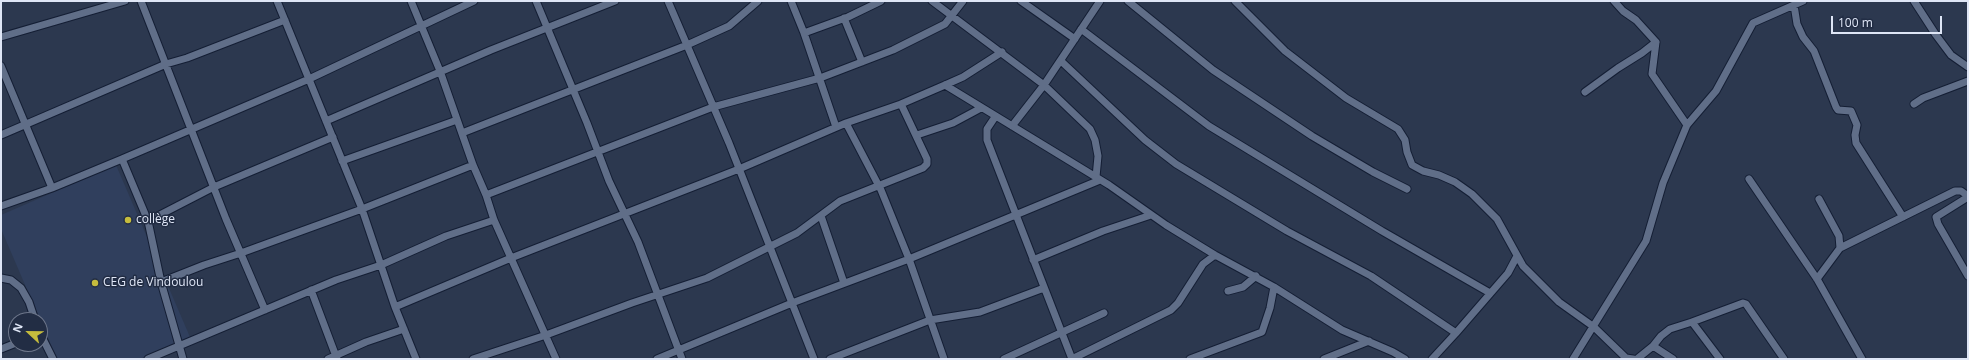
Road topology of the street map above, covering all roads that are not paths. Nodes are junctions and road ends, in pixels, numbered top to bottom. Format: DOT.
graph roads {
  1 [pos="125,1"];
  2 [pos="141,1"];
  3 [pos="277,1"];
  4 [pos="411,1"];
  5 [pos="474,1"];
  6 [pos="536,1"];
  7 [pos="615,1"];
  8 [pos="668,1"];
  9 [pos="758,1"];
  10 [pos="791,1"];
  11 [pos="881,1"];
  12 [pos="932,1"];
  13 [pos="964,1"];
  14 [pos="1021,1"];
  15 [pos="1100,1"];
  16 [pos="1128,1"];
  17 [pos="1235,1"];
  18 [pos="1614,1"];
  19 [pos="1803,1"];
  20 [pos="1914,1"];
  21 [pos="1794,5"];
  22 [pos="953,16"];
  23 [pos="844,18"];
  24 [pos="285,20"];
  25 [pos="422,26"];
  26 [pos="547,28"];
  27 [pos="1081,29"];
  28 [pos="804,33"];
  29 [pos="1,37"];
  30 [pos="1075,39"];
  31 [pos="1656,42"];
  32 [pos="687,46"];
  33 [pos="1002,52"];
  34 [pos="1061,61"];
  35 [pos="862,62"];
  36 [pos="166,64"];
  37 [pos="1968,67"];
  38 [pos="2,69"];
  39 [pos="440,71"];
  40 [pos="820,78"];
  41 [pos="309,80"];
  42 [pos="1968,81"];
  43 [pos="945,85"];
  44 [pos="1044,85"];
  45 [pos="574,90"];
  46 [pos="1585,92"];
  47 [pos="901,104"];
  48 [pos="1914,104"];
  49 [pos="713,107"];
  50 [pos="981,108"];
  51 [pos="995,117"];
  52 [pos="458,120"];
  53 [pos="326,121"];
  54 [pos="846,122"];
  55 [pos="26,125"];
  56 [pos="1687,125"];
  57 [pos="1012,126"];
  58 [pos="836,127"];
  59 [pos="191,129"];
  60 [pos="462,133"];
  61 [pos="1,135"];
  62 [pos="917,135"];
  63 [pos="333,137"];
  64 [pos="598,150"];
  65 [pos="122,159"];
  66 [pos="342,161"];
  67 [pos="473,165"];
  68 [pos="739,169"];
  69 [pos="1098,178"];
  70 [pos="1749,179"];
  71 [pos="879,186"];
  72 [pos="52,188"];
  73 [pos="214,188"];
  74 [pos="1407,189"];
  75 [pos="486,195"];
  76 [pos="1968,196"];
  77 [pos="1819,199"];
  78 [pos="1929,205"];
  79 [pos="1,206"];
  80 [pos="362,209"];
  81 [pos="624,214"];
  82 [pos="1015,215"];
  83 [pos="1151,215"];
  84 [pos="821,216"];
  85 [pos="1903,217"];
  86 [pos="1936,217"];
  87 [pos="494,220"];
  88 [pos="148,221"];
  89 [pos="770,246"];
  90 [pos="1840,248"];
  91 [pos="241,253"];
  92 [pos="1215,255"];
  93 [pos="1517,256"];
  94 [pos="511,258"];
  95 [pos="909,259"];
  96 [pos="1033,260"];
  97 [pos="381,264"];
  98 [pos="1256,276"];
  99 [pos="1968,276"];
  100 [pos="1,278"];
  101 [pos="1817,279"];
  102 [pos="161,282"];
  103 [pos="844,283"];
  104 [pos="1274,287"];
  105 [pos="1044,288"];
  106 [pos="311,290"];
  107 [pos="1228,290"];
  108 [pos="1490,293"];
  109 [pos="658,295"];
  110 [pos="792,303"];
  111 [pos="396,307"];
  112 [pos="265,310"];
  113 [pos="32,312"];
  114 [pos="1104,313"];
  115 [pos="930,320"];
  116 [pos="1692,322"];
  117 [pos="1594,327"];
  118 [pos="404,329"];
  119 [pos="1062,332"];
  120 [pos="1456,333"];
  121 [pos="546,335"];
  122 [pos="1369,342"];
  123 [pos="178,346"];
  124 [pos="1653,346"];
  125 [pos="48,349"];
  126 [pos="679,349"];
  127 [pos="336,357"];
  128 [pos="53,359"];
  129 [pos="148,359"];
  130 [pos="183,359"];
  131 [pos="328,359"];
  132 [pos="416,359"];
  133 [pos="473,359"];
  134 [pos="556,359"];
  135 [pos="657,359"];
  136 [pos="682,359"];
  137 [pos="814,359"];
  138 [pos="830,359"];
  139 [pos="944,359"];
  140 [pos="1004,359"];
  141 [pos="1072,359"];
  142 [pos="1190,359"];
  143 [pos="1324,359"];
  144 [pos="1405,359"];
  145 [pos="1432,359"];
  146 [pos="1573,359"];
  147 [pos="1633,359"];
  148 [pos="1637,359"];
  149 [pos="1673,359"];
  150 [pos="1720,359"];
  151 [pos="1784,359"];
  152 [pos="1862,359"];
  1 -- 29 [label="street"];
  2 -- 36 [label="street"];
  3 -- 24 [label="street"];
  4 -- 25 [label="street"];
  5 -- 25 [label="street"];
  6 -- 26 [label="street"];
  7 -- 26 [label="street"];
  8 -- 32 [label="street"];
  9 -- 32 [label="street"];
  10 -- 28 [label="street"];
  11 -- 23 [label="street"];
  12 -- 22 [label="street"];
  13 -- 22 [label="street"];
  14 -- 30 [label="street"];
  15 -- 27 [label="street"];
  16 -- 74 [label="street"];
  17 -- 93 [label="street"];
  18 -- 31 [label="street"];
  19 -- 21 [label="street"];
  20 -- 37 [label="street"];
  21 -- 56 [label="street"];
  21 -- 85 [label="street"];
  22 -- 33 [label="street"];
  22 -- 35 [label="street"];
  23 -- 28 [label="street"];
  23 -- 35 [label="street"];
  24 -- 36 [label="street"];
  24 -- 41 [label="street"];
  25 -- 39 [label="street"];
  25 -- 41 [label="street"];
  26 -- 39 [label="street"];
  26 -- 45 [label="street"];
  27 -- 30 [label="street"];
  27 -- 108 [label="street"];
  28 -- 40 [label="street"];
  30 -- 34 [label="street"];
  31 -- 46 [label="street"];
  31 -- 56 [label="street"];
  32 -- 45 [label="street"];
  32 -- 49 [label="street"];
  33 -- 43 [label="street"];
  33 -- 44 [label="street"];
  34 -- 44 [label="street"];
  34 -- 120 [label="street"];
  35 -- 40 [label="street"];
  36 -- 55 [label="street"];
  36 -- 59 [label="street"];
  38 -- 55 [label="street"];
  39 -- 52 [label="street"];
  39 -- 53 [label="street"];
  40 -- 49 [label="street"];
  40 -- 58 [label="street"];
  41 -- 53 [label="street"];
  41 -- 59 [label="street"];
  42 -- 48 [label="street"];
  43 -- 47 [label="street"];
  43 -- 50 [label="street"];
  44 -- 57 [label="street"];
  44 -- 69 [label="street"];
  45 -- 60 [label="street"];
  45 -- 64 [label="street"];
  47 -- 54 [label="street"];
  47 -- 62 [label="street"];
  49 -- 64 [label="street"];
  49 -- 68 [label="street"];
  50 -- 51 [label="street"];
  50 -- 62 [label="street"];
  51 -- 57 [label="street"];
  51 -- 82 [label="street"];
  52 -- 60 [label="street"];
  52 -- 66 [label="street"];
  53 -- 63 [label="street"];
  54 -- 58 [label="street"];
  54 -- 71 [label="street"];
  55 -- 61 [label="street"];
  55 -- 72 [label="street"];
  56 -- 117 [label="street"];
  57 -- 69 [label="street"];
  58 -- 68 [label="street"];
  59 -- 65 [label="street"];
  59 -- 73 [label="street"];
  60 -- 67 [label="street"];
  62 -- 71 [label="street"];
  63 -- 66 [label="street"];
  63 -- 73 [label="street"];
  64 -- 75 [label="street"];
  64 -- 81 [label="street"];
  65 -- 72 [label="street"];
  65 -- 88 [label="street"];
  66 -- 80 [label="street"];
  67 -- 75 [label="street"];
  67 -- 80 [label="street"];
  68 -- 81 [label="street"];
  68 -- 89 [label="street"];
  69 -- 82 [label="street"];
  69 -- 83 [label="street"];
  70 -- 101 [label="street"];
  71 -- 84 [label="street"];
  71 -- 95 [label="street"];
  72 -- 79 [label="street"];
  73 -- 88 [label="street"];
  73 -- 91 [label="street"];
  75 -- 87 [label="street"];
  76 -- 78 [label="street"];
  76 -- 86 [label="street"];
  77 -- 90 [label="street"];
  78 -- 85 [label="street"];
  78 -- 86 [label="street"];
  80 -- 91 [label="street"];
  80 -- 97 [label="street"];
  81 -- 94 [label="street"];
  81 -- 109 [label="street"];
  82 -- 95 [label="street"];
  82 -- 96 [label="street"];
  83 -- 92 [label="street"];
  83 -- 96 [label="street"];
  84 -- 89 [label="street"];
  84 -- 103 [label="street"];
  85 -- 90 [label="street"];
  86 -- 99 [label="street"];
  87 -- 94 [label="street"];
  87 -- 97 [label="street"];
  88 -- 102 [label="street"];
  89 -- 109 [label="street"];
  89 -- 110 [label="street"];
  90 -- 101 [label="street"];
  91 -- 102 [label="street"];
  91 -- 112 [label="street"];
  92 -- 98 [label="street"];
  92 -- 141 [label="street"];
  93 -- 108 [label="street"];
  93 -- 117 [label="street"];
  94 -- 111 [label="street"];
  94 -- 121 [label="street"];
  95 -- 103 [label="street"];
  95 -- 115 [label="street"];
  96 -- 105 [label="street"];
  97 -- 106 [label="street"];
  97 -- 111 [label="street"];
  98 -- 104 [label="street"];
  98 -- 107 [label="street"];
  100 -- 113 [label="street"];
  101 -- 152 [label="street"];
  102 -- 123 [label="street"];
  103 -- 110 [label="street"];
  104 -- 122 [label="street"];
  104 -- 142 [label="street"];
  105 -- 115 [label="street"];
  105 -- 119 [label="street"];
  106 -- 112 [label="street"];
  106 -- 127 [label="street"];
  108 -- 120 [label="street"];
  109 -- 121 [label="street"];
  109 -- 126 [label="street"];
  110 -- 126 [label="street"];
  110 -- 137 [label="street"];
  111 -- 118 [label="street"];
  112 -- 123 [label="street"];
  114 -- 119 [label="street"];
  115 -- 138 [label="street"];
  115 -- 139 [label="street"];
  116 -- 124 [label="street"];
  116 -- 150 [label="street"];
  116 -- 151 [label="street"];
  117 -- 146 [label="street"];
  117 -- 147 [label="street"];
  118 -- 127 [label="street"];
  118 -- 132 [label="street"];
  119 -- 140 [label="street"];
  119 -- 141 [label="street"];
  120 -- 145 [label="street"];
  121 -- 133 [label="street"];
  121 -- 134 [label="street"];
  122 -- 143 [label="street"];
  122 -- 144 [label="street"];
  123 -- 129 [label="street"];
  123 -- 130 [label="street"];
  124 -- 148 [label="street"];
  124 -- 149 [label="street"];
  125 -- 128 [label="street"];
  126 -- 135 [label="street"];
  126 -- 136 [label="street"];
  127 -- 131 [label="street"];
}
